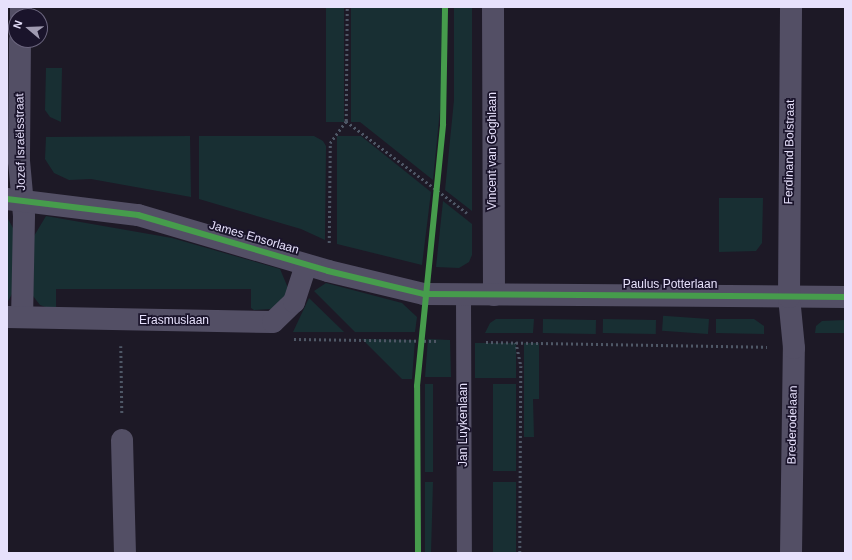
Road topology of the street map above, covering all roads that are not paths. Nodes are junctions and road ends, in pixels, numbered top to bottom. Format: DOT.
graph roads {
  1 [pos="492,7"];
  2 [pos="791,7"];
  3 [pos="20,48"];
  4 [pos="14,199"];
  5 [pos="306,264"];
  6 [pos="494,295"];
  7 [pos="463,297"];
  8 [pos="789,297"];
  9 [pos="845,297"];
  10 [pos="15,317"];
  11 [pos="122,440"];
  12 [pos="125,553"];
  13 [pos="464,553"];
  14 [pos="791,553"];
  1 -- 6 [label="street, Vincent van Goghlaan"];
  2 -- 8 [label="street, Ferdinand Bolstraat"];
  3 -- 4 [label="street, Jozef Israëlsstraat"];
  4 -- 5 [label="street, James Ensorlaan"];
  4 -- 10 [label="street, Jozef Israëlsstraat"];
  5 -- 7 [label="street, James Ensorlaan"];
  5 -- 10 [label="street, Erasmuslaan"];
  6 -- 7 [label="street, James Ensorlaan"];
  6 -- 8 [label="street, Paulus Potterlaan"];
  7 -- 13 [label="lane, Jan Luykenlaan"];
  8 -- 9 [label="street, Paulus Potterlaan"];
  8 -- 14 [label="street, Brederodelaan"];
  11 -- 12 [label="street"];
}
